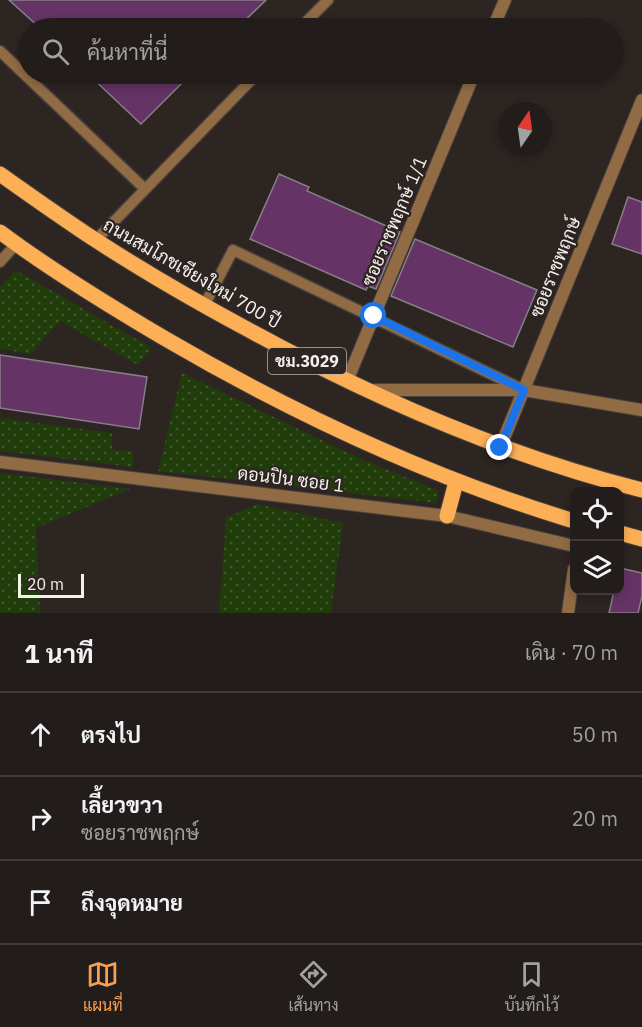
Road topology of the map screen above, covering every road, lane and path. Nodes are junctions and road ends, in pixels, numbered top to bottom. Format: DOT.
graph roads {
  1 [pos="328,0"];
  2 [pos="505,0"];
  3 [pos="310,18"];
  4 [pos="497,18"];
  5 [pos="0,51"];
  6 [pos="18,68"];
  7 [pos="35,84"];
  8 [pos="247,84"];
  9 [pos="470,84"];
  10 [pos="642,100"];
  11 [pos="0,174"];
  12 [pos="145,189"];
  13 [pos="0,232"];
  14 [pos="96,240"];
  15 [pos="16,244"];
  16 [pos="0,262"];
  17 [pos="204,306"];
  18 [pos="374,316"];
  19 [pos="347,381"];
  20 [pos="364,390"];
  21 [pos="524,390"];
  22 [pos="642,410"];
  23 [pos="500,448"];
  24 [pos="0,462"];
  25 [pos="456,482"];
  26 [pos="642,490"];
  27 [pos="447,516"];
  28 [pos="570,520"];
  29 [pos="624,534"];
  30 [pos="642,538"];
  31 [pos="570,545"];
  32 [pos="570,595"];
  33 [pos="568,613"];
  1 -- 3 [label="lane"];
  2 -- 4 [label="street"];
  5 -- 6 [label="lane"];
  7 -- 12 [label="lane"];
  8 -- 12 [label="lane"];
  9 -- 18 [label="street, ซอยราชพฤกษ์ 1/1"];
  10 -- 21 [label="street, ซอยราชพฤกษ์"];
  11 -- 14 [label="main road, ถนนสมโภชเชียงใหม่ 700 ปี / ชม.3029"];
  12 -- 14 [label="lane"];
  13 -- 15 [label="main road, ชม.3029"];
  14 -- 17 [label="main road, ถนนสมโภชเชียงใหม่ 700 ปี / ชม.3029"];
  15 -- 16 [label="lane"];
  15 -- 25 [label="main road, ชม.3029"];
  17 -- 18 [label="lane"];
  17 -- 19 [label="main road, ถนนสมโภชเชียงใหม่ 700 ปี / ชม.3029"];
  18 -- 19 [label="street, ซอยราชพฤกษ์ 1/1"];
  18 -- 21 [label="lane"];
  19 -- 20 [label="main road, ถนนสมโภชเชียงใหม่ 700 ปี / ชม.3029"];
  20 -- 21 [label="street"];
  20 -- 23 [label="main road, ถนนสมโภชเชียงใหม่ 700 ปี / ชม.3029"];
  21 -- 22 [label="street"];
  21 -- 23 [label="street, ซอยราชพฤกษ์"];
  23 -- 26 [label="main road, ถนนสมโภชเชียงใหม่ 700 ปี / ชม.3029"];
  24 -- 27 [label="street, ดอนปิน ซอย 1"];
  25 -- 27 [label="main road"];
  25 -- 28 [label="main road, ชม.3029"];
  27 -- 31 [label="street, ดอนปิน ซอย 1"];
  29 -- 30 [label="main road"];
  32 -- 33 [label="street"];
}
